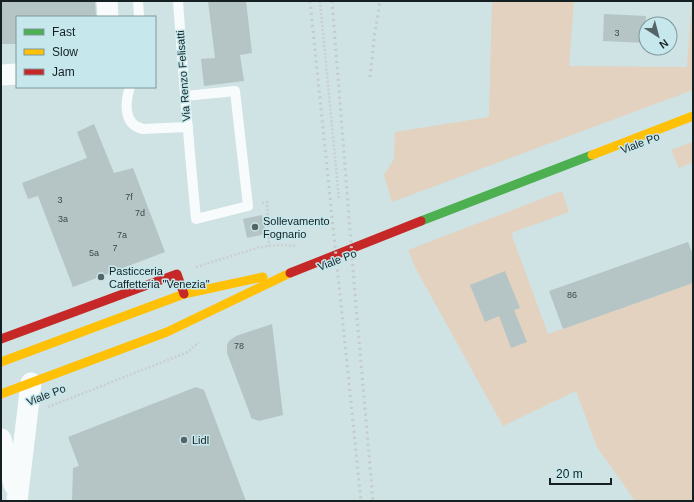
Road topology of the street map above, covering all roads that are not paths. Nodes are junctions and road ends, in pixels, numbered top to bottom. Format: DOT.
graph roads {
  1 [pos="107,1"];
  2 [pos="138,1"];
  3 [pos="178,1"];
  4 [pos="108,16"];
  5 [pos="139,16"];
  6 [pos="16,74"];
  7 [pos="1,75"];
  8 [pos="130,88"];
  9 [pos="185,96"];
  10 [pos="693,116"];
  11 [pos="188,127"];
  12 [pos="297,269"];
  13 [pos="184,294"];
  14 [pos="1,340"];
  15 [pos="1,362"];
  16 [pos="31,383"];
  17 [pos="1,394"];
  18 [pos="1,440"];
  19 [pos="17,497"];
  1 -- 4 [label="street"];
  2 -- 5 [label="lane"];
  3 -- 9 [label="lane, Via Renzo Felisatti"];
  6 -- 7 [label="street"];
  8 -- 11 [label="lane, Via Renzo Felisatti"];
  9 -- 11 [label="lane, Via Renzo Felisatti"];
  9 -- 11 [label="lane"];
  10 -- 12 [label="main road, Viale Po"];
  12 -- 13 [label="main road, Viale Po"];
  12 -- 16 [label="main road, Viale Po"];
  13 -- 14 [label="main road"];
  13 -- 15 [label="main road, Viale Po"];
  16 -- 17 [label="main road, Viale Po"];
  16 -- 19 [label="street"];
  18 -- 19 [label="street"];
}
